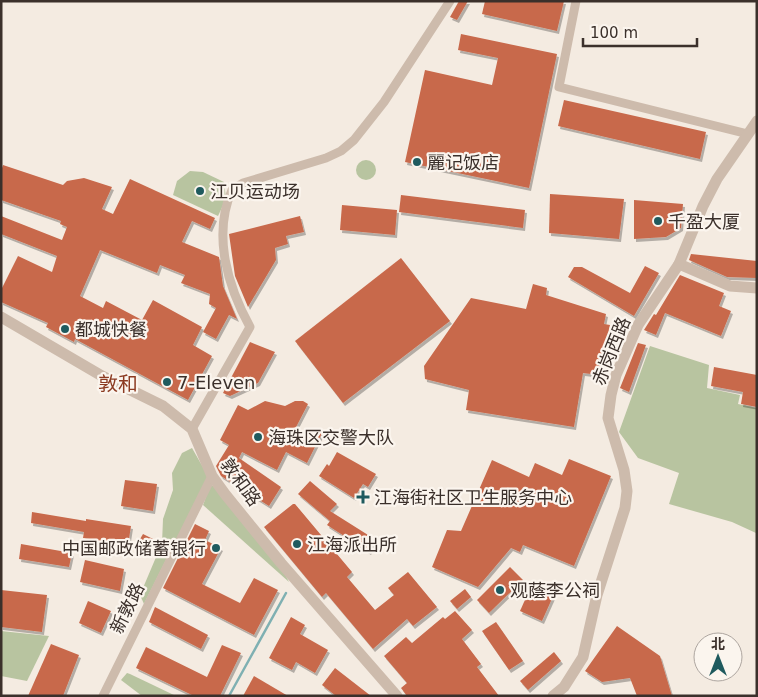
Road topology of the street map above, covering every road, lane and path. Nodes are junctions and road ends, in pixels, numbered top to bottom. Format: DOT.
graph roads {
  1 [pos="450,1"];
  2 [pos="576,1"];
  3 [pos="757,121"];
  4 [pos="748,134"];
  5 [pos="678,264"];
  6 [pos="757,288"];
  7 [pos="1,317"];
  8 [pos="192,429"];
  9 [pos="212,476"];
  10 [pos="396,695"];
  11 [pos="102,696"];
  12 [pos="553,696"];
  1 -- 8 [label="street"];
  2 -- 4 [label="street"];
  3 -- 4 [label="street, 赤岗西路"];
  4 -- 5 [label="street, 赤岗西路"];
  5 -- 6 [label="street"];
  5 -- 12 [label="street, 赤岗西路"];
  7 -- 8 [label="street, 敦和路"];
  8 -- 9 [label="street, 敦和路"];
  9 -- 10 [label="street, 敦和路"];
  9 -- 11 [label="street, 新敦路"];
}
